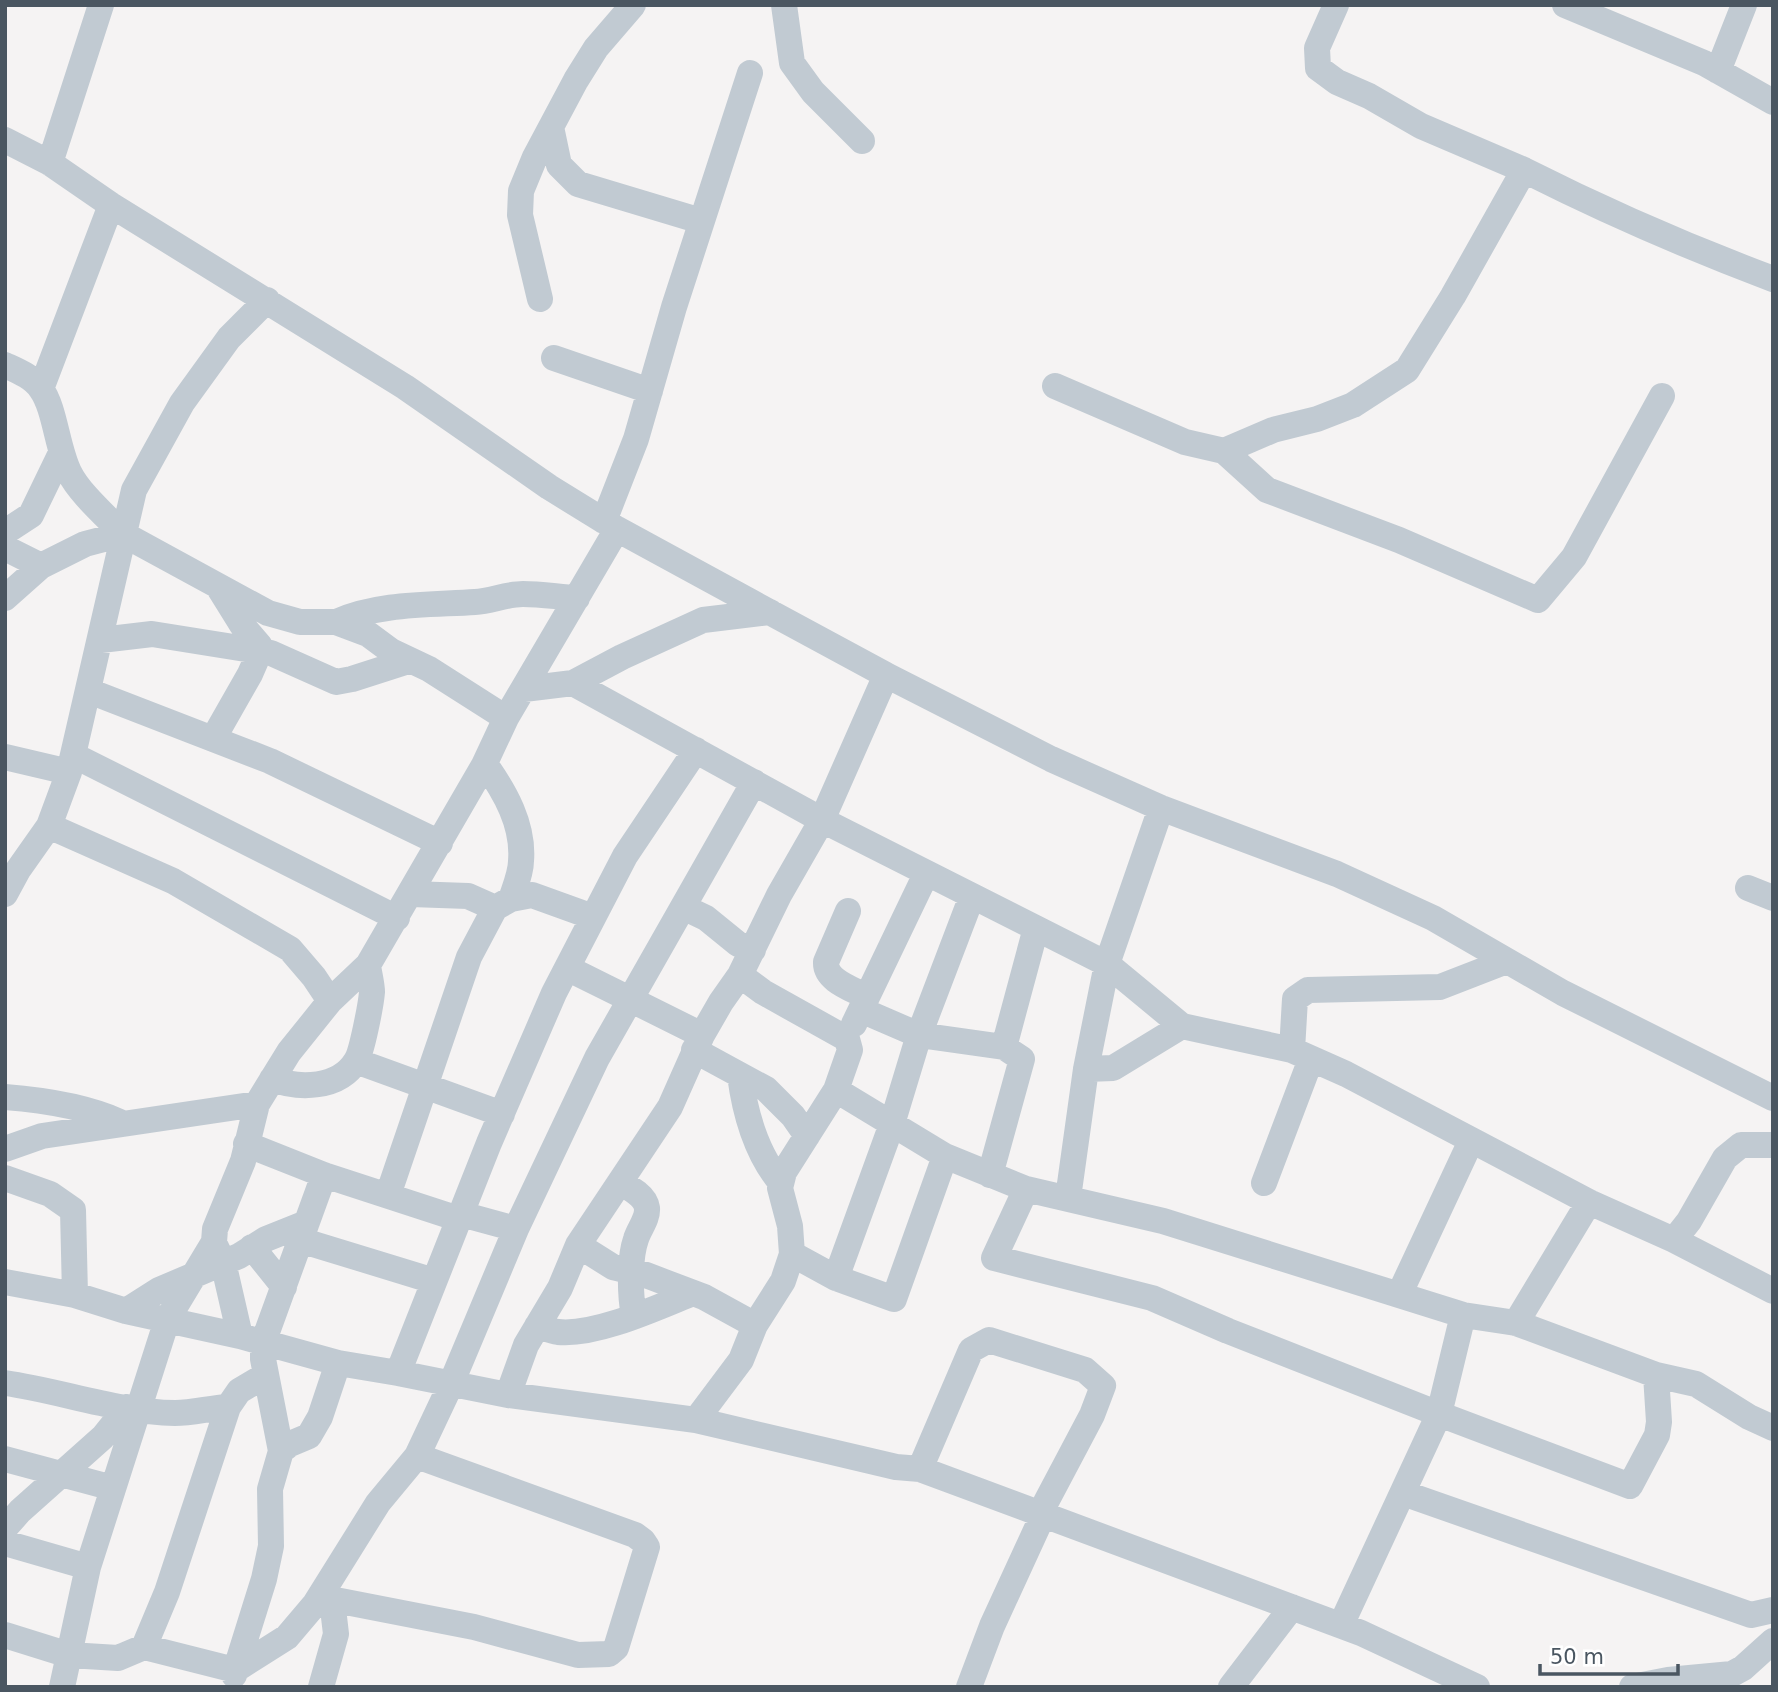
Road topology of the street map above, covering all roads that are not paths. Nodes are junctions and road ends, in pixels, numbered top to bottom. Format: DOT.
graph roads {
  1 [pos="101,5"];
  2 [pos="633,5"];
  3 [pos="784,5"];
  4 [pos="1336,5"];
  5 [pos="1565,5"];
  6 [pos="1744,5"];
  7 [pos="1718,71"];
  8 [pos="750,73"];
  9 [pos="1773,102"];
  10 [pos="551,127"];
  11 [pos="5,140"];
  12 [pos="862,141"];
  13 [pos="50,163"];
  14 [pos="1524,170"];
  15 [pos="111,205"];
  16 [pos="701,221"];
  17 [pos="1773,279"];
  18 [pos="540,299"];
  19 [pos="267,300"];
  20 [pos="554,358"];
  21 [pos="5,365"];
  22 [pos="1055,386"];
  23 [pos="41,389"];
  24 [pos="650,391"];
  25 [pos="1662,396"];
  26 [pos="1224,452"];
  27 [pos="66,464"];
  28 [pos="611,525"];
  29 [pos="5,532"];
  30 [pos="123,534"];
  31 [pos="90,543"];
  32 [pos="5,548"];
  33 [pos="41,566"];
  34 [pos="114,579"];
  35 [pos="216,584"];
  36 [pos="5,598"];
  37 [pos="577,598"];
  38 [pos="770,612"];
  39 [pos="336,622"];
  40 [pos="101,640"];
  41 [pos="260,651"];
  42 [pos="408,661"];
  43 [pos="886,675"];
  44 [pos="573,683"];
  45 [pos="524,689"];
  46 [pos="89,691"];
  47 [pos="506,718"];
  48 [pos="213,739"];
  49 [pos="696,750"];
  50 [pos="5,757"];
  51 [pos="71,764"];
  52 [pos="485,764"];
  53 [pos="754,782"];
  54 [pos="1161,808"];
  55 [pos="822,820"];
  56 [pos="49,827"];
  57 [pos="440,843"];
  58 [pos="926,874"];
  59 [pos="1748,888"];
  60 [pos="5,894"];
  61 [pos="411,894"];
  62 [pos="972,897"];
  63 [pos="1773,898"];
  64 [pos="503,903"];
  65 [pos="683,907"];
  66 [pos="848,911"];
  67 [pos="593,917"];
  68 [pos="397,918"];
  69 [pos="1036,928"];
  70 [pos="752,950"];
  71 [pos="1507,961"];
  72 [pos="1107,964"];
  73 [pos="368,965"];
  74 [pos="567,968"];
  75 [pos="740,975"];
  76 [pos="630,1000"];
  77 [pos="330,1001"];
  78 [pos="864,1003"];
  79 [pos="1182,1026"];
  80 [pos="919,1035"];
  81 [pos="847,1039"];
  82 [pos="698,1042"];
  83 [pos="1004,1047"];
  84 [pos="1301,1054"];
  85 [pos="356,1061"];
  86 [pos="1086,1069"];
  87 [pos="740,1075"];
  88 [pos="272,1079"];
  89 [pos="425,1086"];
  90 [pos="835,1090"];
  91 [pos="5,1097"];
  92 [pos="1773,1098"];
  93 [pos="257,1104"];
  94 [pos="502,1114"];
  95 [pos="124,1124"];
  96 [pos="892,1124"];
  97 [pos="807,1136"];
  98 [pos="1471,1141"];
  99 [pos="246,1144"];
  100 [pos="1773,1145"];
  101 [pos="5,1149"];
  102 [pos="944,1156"];
  103 [pos="5,1160"];
  104 [pos="324,1175"];
  105 [pos="990,1175"];
  106 [pos="12,1181"];
  107 [pos="620,1183"];
  108 [pos="781,1183"];
  109 [pos="1264,1183"];
  110 [pos="1026,1189"];
  111 [pos="388,1195"];
  112 [pos="1068,1198"];
  113 [pos="1589,1202"];
  114 [pos="460,1217"];
  115 [pos="516,1228"];
  116 [pos="303,1232"];
  117 [pos="1674,1240"];
  118 [pos="578,1245"];
  119 [pos="252,1247"];
  120 [pos="218,1252"];
  121 [pos="792,1254"];
  122 [pos="632,1272"];
  123 [pos="194,1274"];
  124 [pos="836,1278"];
  125 [pos="434,1281"];
  126 [pos="10,1287"];
  127 [pos="284,1287"];
  128 [pos="1773,1292"];
  129 [pos="694,1293"];
  130 [pos="75,1295"];
  131 [pos="1399,1295"];
  132 [pos="126,1311"];
  133 [pos="1463,1315"];
  134 [pos="634,1316"];
  135 [pos="167,1320"];
  136 [pos="1516,1324"];
  137 [pos="755,1325"];
  138 [pos="537,1326"];
  139 [pos="252,1340"];
  140 [pos="338,1363"];
  141 [pos="398,1373"];
  142 [pos="1656,1374"];
  143 [pos="266,1375"];
  144 [pos="5,1382"];
  145 [pos="451,1384"];
  146 [pos="508,1395"];
  147 [pos="228,1407"];
  148 [pos="133,1408"];
  149 [pos="1439,1414"];
  150 [pos="696,1420"];
  151 [pos="1773,1428"];
  152 [pos="281,1451"];
  153 [pos="417,1457"];
  154 [pos="5,1459"];
  155 [pos="920,1469"];
  156 [pos="64,1475"];
  157 [pos="113,1488"];
  158 [pos="1403,1493"];
  159 [pos="1043,1515"];
  160 [pos="5,1528"];
  161 [pos="5,1543"];
  162 [pos="88,1567"];
  163 [pos="326,1598"];
  164 [pos="1292,1607"];
  165 [pos="1773,1610"];
  166 [pos="1341,1625"];
  167 [pos="5,1635"];
  168 [pos="1773,1641"];
  169 [pos="144,1647"];
  170 [pos="69,1655"];
  171 [pos="233,1678"];
  172 [pos="62,1687"];
  173 [pos="321,1687"];
  174 [pos="969,1687"];
  175 [pos="1231,1687"];
  176 [pos="1477,1687"];
  177 [pos="1632,1687"];
  1 -- 13 [label="street"];
  2 -- 10 [label="street"];
  3 -- 12 [label="street"];
  4 -- 14 [label="street"];
  5 -- 7 [label="street"];
  6 -- 7 [label="street"];
  7 -- 9 [label="street"];
  8 -- 16 [label="street"];
  10 -- 16 [label="street"];
  10 -- 18 [label="street"];
  11 -- 13 [label="street"];
  13 -- 15 [label="street"];
  14 -- 17 [label="street"];
  14 -- 26 [label="street"];
  15 -- 19 [label="street"];
  15 -- 23 [label="street"];
  16 -- 24 [label="street"];
  19 -- 28 [label="street"];
  19 -- 30 [label="street"];
  20 -- 24 [label="street"];
  21 -- 23 [label="street"];
  22 -- 26 [label="street"];
  23 -- 27 [label="street"];
  24 -- 28 [label="street"];
  25 -- 26 [label="street"];
  27 -- 29 [label="street"];
  27 -- 30 [label="street"];
  27 -- 31 [label="street"];
  28 -- 37 [label="street"];
  28 -- 38 [label="street"];
  30 -- 31 [label="street"];
  30 -- 34 [label="street"];
  30 -- 35 [label="street"];
  31 -- 33 [label="street"];
  31 -- 34 [label="street"];
  32 -- 33 [label="street"];
  33 -- 36 [label="street"];
  34 -- 40 [label="street"];
  35 -- 39 [label="street"];
  35 -- 41 [label="street"];
  37 -- 39 [label="street"];
  37 -- 45 [label="street"];
  38 -- 43 [label="street"];
  38 -- 44 [label="street"];
  39 -- 42 [label="street"];
  40 -- 41 [label="street"];
  40 -- 46 [label="street"];
  41 -- 42 [label="street"];
  41 -- 48 [label="street"];
  42 -- 47 [label="street"];
  43 -- 54 [label="street"];
  43 -- 55 [label="street"];
  44 -- 45 [label="street"];
  44 -- 49 [label="street"];
  45 -- 47 [label="street"];
  46 -- 48 [label="street"];
  46 -- 51 [label="street"];
  47 -- 52 [label="street"];
  48 -- 57 [label="street"];
  49 -- 53 [label="street"];
  49 -- 67 [label="street"];
  50 -- 51 [label="street"];
  51 -- 56 [label="street"];
  51 -- 68 [label="street"];
  52 -- 57 [label="street"];
  52 -- 64 [label="street"];
  53 -- 55 [label="street"];
  53 -- 65 [label="street"];
  54 -- 71 [label="street"];
  54 -- 72 [label="street"];
  55 -- 58 [label="street"];
  55 -- 70 [label="street"];
  56 -- 60 [label="street"];
  56 -- 77 [label="street"];
  57 -- 61 [label="street"];
  58 -- 62 [label="street"];
  58 -- 78 [label="street"];
  59 -- 63 [label="street"];
  61 -- 64 [label="street"];
  61 -- 68 [label="street"];
  62 -- 69 [label="street"];
  62 -- 80 [label="street"];
  64 -- 67 [label="street"];
  64 -- 89 [label="street"];
  65 -- 70 [label="street"];
  65 -- 76 [label="street"];
  66 -- 78 [label="street"];
  67 -- 74 [label="street"];
  68 -- 73 [label="street"];
  69 -- 72 [label="street"];
  69 -- 83 [label="street"];
  70 -- 75 [label="street"];
  71 -- 84 [label="street"];
  71 -- 92 [label="street"];
  72 -- 79 [label="street"];
  72 -- 86 [label="street"];
  73 -- 77 [label="street"];
  73 -- 85 [label="street"];
  74 -- 76 [label="street"];
  74 -- 94 [label="street"];
  75 -- 81 [label="street"];
  75 -- 82 [label="street"];
  76 -- 82 [label="street"];
  76 -- 115 [label="street"];
  77 -- 88 [label="street"];
  78 -- 80 [label="street"];
  78 -- 81 [label="street"];
  79 -- 84 [label="street"];
  79 -- 86 [label="street"];
  80 -- 83 [label="street"];
  80 -- 96 [label="street"];
  81 -- 90 [label="street"];
  82 -- 87 [label="street"];
  82 -- 107 [label="street"];
  83 -- 105 [label="street"];
  84 -- 98 [label="street"];
  84 -- 109 [label="street"];
  85 -- 88 [label="street"];
  85 -- 89 [label="street"];
  86 -- 112 [label="street"];
  87 -- 97 [label="street"];
  87 -- 108 [label="street"];
  88 -- 93 [label="street"];
  89 -- 94 [label="street"];
  89 -- 111 [label="street"];
  90 -- 96 [label="street"];
  90 -- 97 [label="street"];
  91 -- 95 [label="street"];
  93 -- 95 [label="street"];
  93 -- 99 [label="street"];
  94 -- 114 [label="street"];
  95 -- 101 [label="street"];
  96 -- 102 [label="street"];
  96 -- 124 [label="street"];
  97 -- 108 [label="street"];
  98 -- 113 [label="street"];
  98 -- 131 [label="street"];
  99 -- 104 [label="street"];
  99 -- 120 [label="street"];
  100 -- 117 [label="street"];
  102 -- 105 [label="street"];
  102 -- 124 [label="street"];
  103 -- 106 [label="street"];
  104 -- 111 [label="street"];
  104 -- 116 [label="street"];
  105 -- 110 [label="street"];
  106 -- 130 [label="street"];
  107 -- 118 [label="street"];
  107 -- 122 [label="street"];
  108 -- 121 [label="street"];
  110 -- 112 [label="street"];
  110 -- 149 [label="street"];
  111 -- 114 [label="street"];
  112 -- 131 [label="street"];
  113 -- 117 [label="street"];
  113 -- 136 [label="street"];
  114 -- 115 [label="street"];
  114 -- 125 [label="street"];
  115 -- 145 [label="street"];
  116 -- 119 [label="street"];
  116 -- 125 [label="street"];
  116 -- 127 [label="street"];
  117 -- 128 [label="street"];
  118 -- 122 [label="street"];
  118 -- 138 [label="street"];
  119 -- 120 [label="street"];
  119 -- 127 [label="street"];
  120 -- 123 [label="street"];
  120 -- 139 [label="street"];
  121 -- 124 [label="street"];
  121 -- 137 [label="street"];
  122 -- 129 [label="street"];
  122 -- 134 [label="street"];
  123 -- 132 [label="street"];
  123 -- 135 [label="street"];
  125 -- 141 [label="street"];
  126 -- 130 [label="street"];
  127 -- 139 [label="street"];
  129 -- 134 [label="street"];
  129 -- 137 [label="street"];
  130 -- 132 [label="street"];
  131 -- 133 [label="street"];
  132 -- 135 [label="street"];
  133 -- 136 [label="street"];
  133 -- 149 [label="street"];
  134 -- 138 [label="street"];
  135 -- 139 [label="street"];
  135 -- 148 [label="street"];
  136 -- 142 [label="street"];
  137 -- 150 [label="street"];
  138 -- 146 [label="street"];
  139 -- 140 [label="street"];
  139 -- 143 [label="street"];
  140 -- 141 [label="street"];
  140 -- 152 [label="street"];
  141 -- 145 [label="street"];
  142 -- 149 [label="street"];
  142 -- 151 [label="street"];
  143 -- 147 [label="street"];
  143 -- 152 [label="street"];
  144 -- 148 [label="street"];
  145 -- 146 [label="street"];
  145 -- 153 [label="street"];
  146 -- 150 [label="street"];
  147 -- 148 [label="street"];
  147 -- 169 [label="street"];
  148 -- 156 [label="street"];
  148 -- 157 [label="street"];
  149 -- 158 [label="street"];
  150 -- 155 [label="street"];
  152 -- 171 [label="street"];
  153 -- 163 [label="street"];
  153 -- 163 [label="street"];
  154 -- 156 [label="street"];
  155 -- 159 [label="street"];
  155 -- 159 [label="street"];
  156 -- 157 [label="street"];
  156 -- 160 [label="street"];
  157 -- 162 [label="street"];
  158 -- 165 [label="street"];
  158 -- 166 [label="street"];
  159 -- 164 [label="street"];
  159 -- 174 [label="street"];
  161 -- 162 [label="street"];
  162 -- 170 [label="street"];
  163 -- 171 [label="street"];
  163 -- 173 [label="street"];
  164 -- 166 [label="street"];
  164 -- 175 [label="street"];
  166 -- 176 [label="street"];
  167 -- 170 [label="street"];
  168 -- 177 [label="street"];
  169 -- 170 [label="street"];
  169 -- 171 [label="street"];
  170 -- 172 [label="street"];
}
